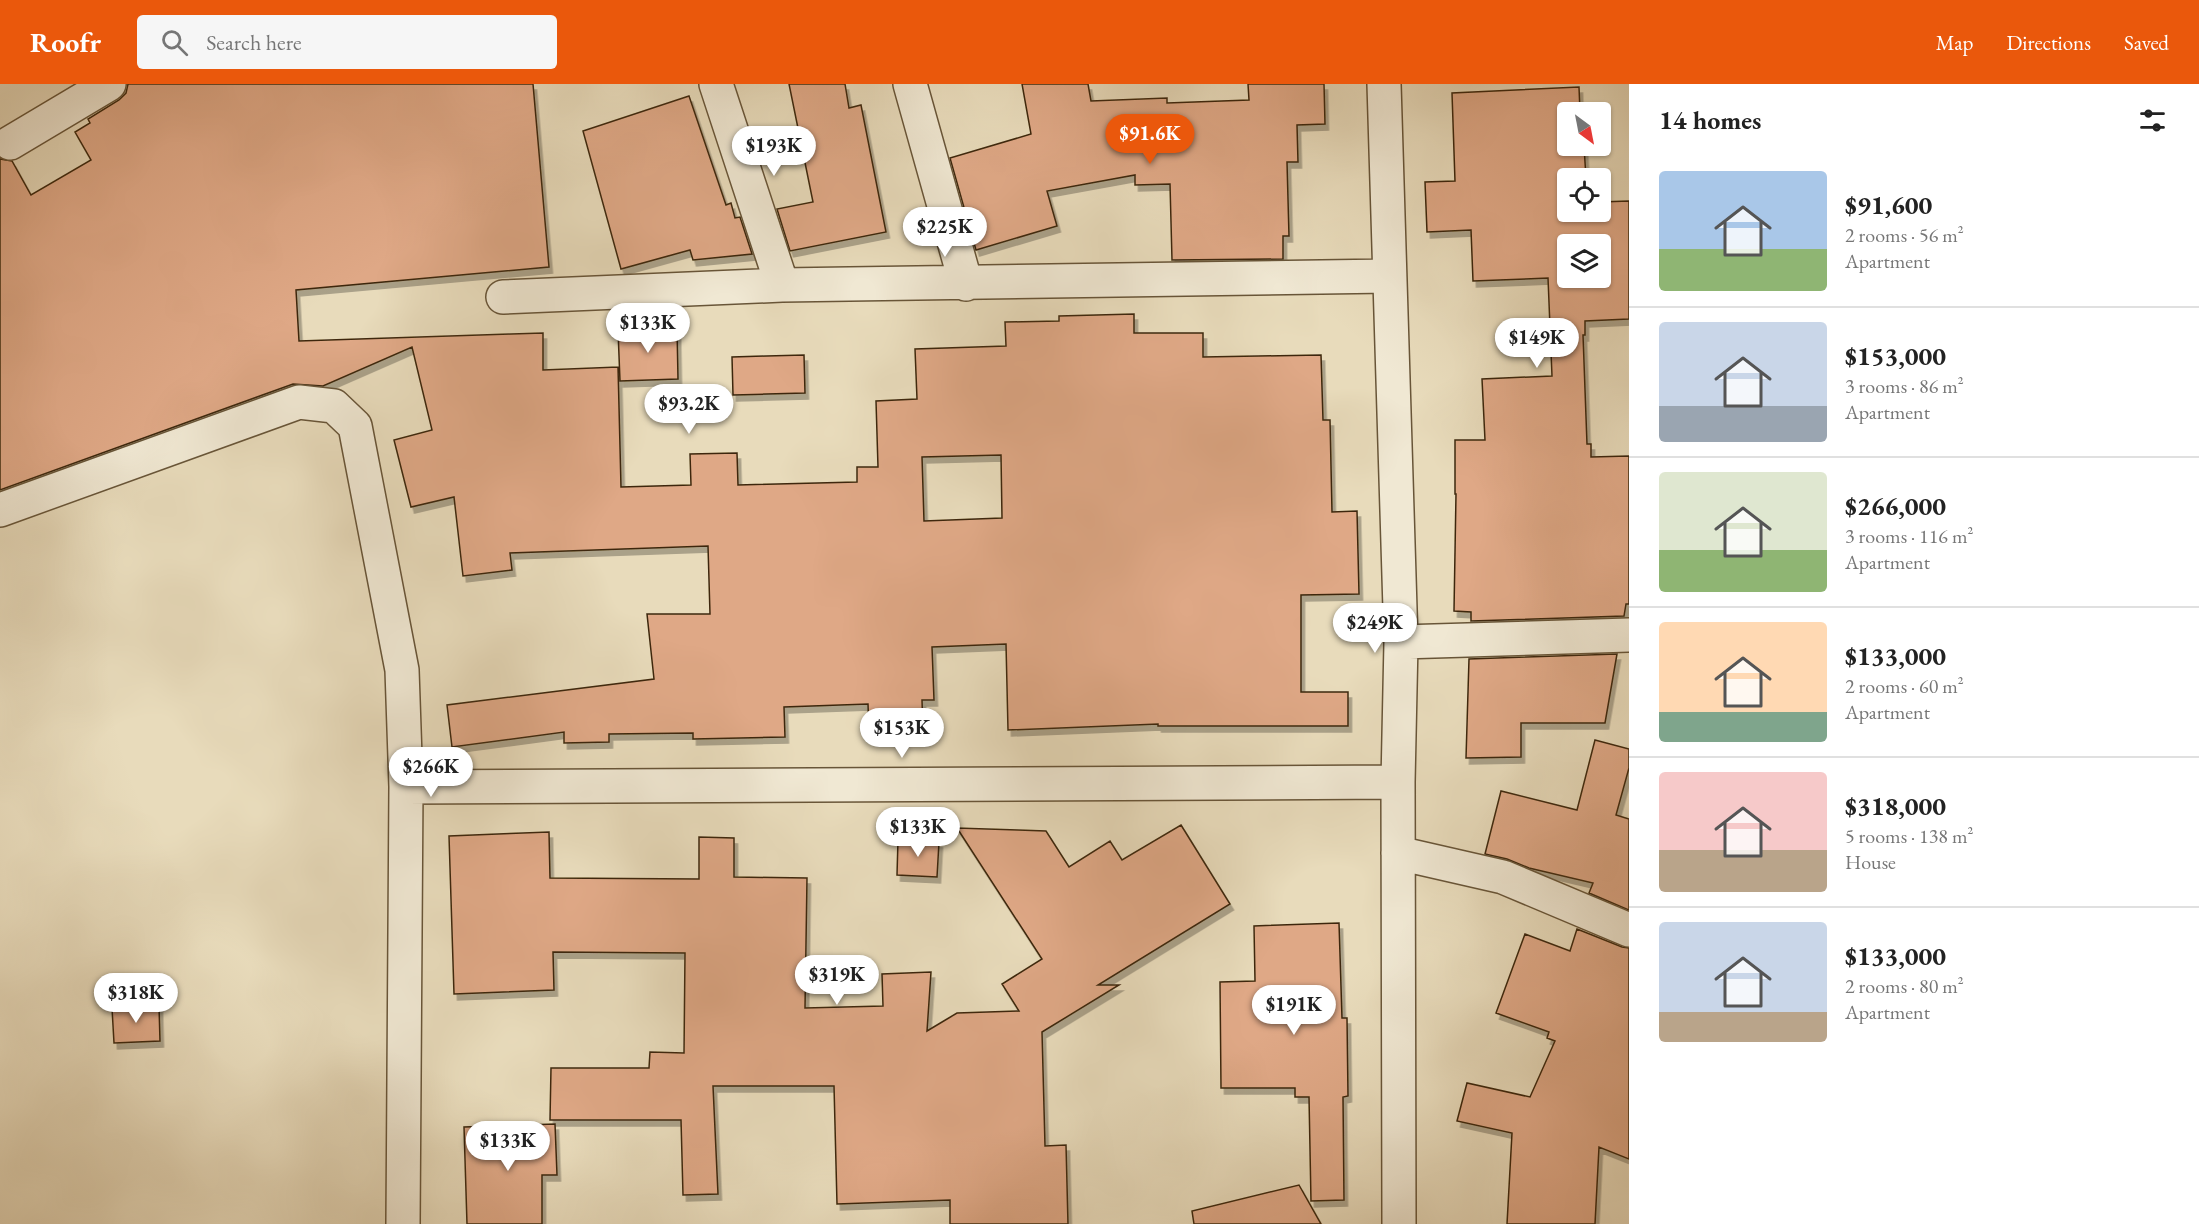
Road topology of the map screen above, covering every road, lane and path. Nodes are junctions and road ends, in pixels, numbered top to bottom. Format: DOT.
graph roads {
  1 [pos="109,84"];
  2 [pos="716,84"];
  3 [pos="910,84"];
  4 [pos="1384,84"];
  5 [pos="10,143"];
  6 [pos="1389,276"];
  7 [pos="966,284"];
  8 [pos="782,285"];
  9 [pos="503,297"];
  10 [pos="0,510"];
  11 [pos="1629,635"];
  12 [pos="1401,642"];
  13 [pos="1398,782"];
  14 [pos="406,787"];
  15 [pos="1398,853"];
  16 [pos="1629,930"];
  17 [pos="403,1224"];
  18 [pos="1399,1224"];
  1 -- 5 [label="street"];
  2 -- 8 [label="street"];
  3 -- 7 [label="street"];
  4 -- 6 [label="street"];
  6 -- 7 [label="street"];
  6 -- 12 [label="street"];
  7 -- 8 [label="street"];
  8 -- 9 [label="street"];
  10 -- 14 [label="street"];
  11 -- 12 [label="street"];
  12 -- 13 [label="street"];
  13 -- 14 [label="street"];
  13 -- 15 [label="street"];
  14 -- 17 [label="street"];
  15 -- 16 [label="street"];
  15 -- 18 [label="street"];
}
